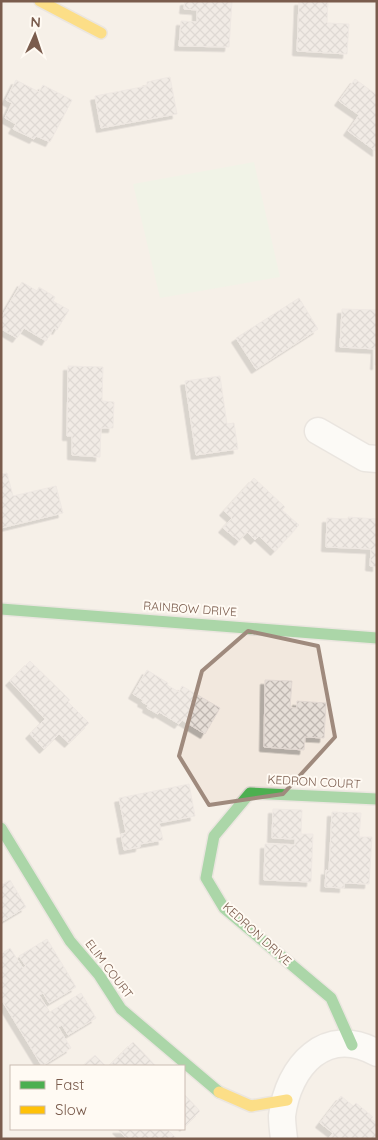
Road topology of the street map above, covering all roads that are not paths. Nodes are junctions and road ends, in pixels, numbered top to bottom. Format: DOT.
graph roads {
  1 [pos="40,1"];
  2 [pos="102,33"];
  3 [pos="318,431"];
  4 [pos="377,459"];
  5 [pos="1,609"];
  6 [pos="377,638"];
  7 [pos="250,793"];
  8 [pos="377,798"];
  9 [pos="1,828"];
  10 [pos="352,1045"];
  11 [pos="377,1053"];
  12 [pos="287,1100"];
  13 [pos="284,1139"];
  1 -- 2 [label="street"];
  3 -- 4 [label="street"];
  5 -- 6 [label="street, RAINBOW DRIVE"];
  7 -- 8 [label="street, KEDRON COURT"];
  7 -- 10 [label="street, KEDRON DRIVE"];
  9 -- 12 [label="street, ELIM COURT"];
  10 -- 11 [label="street"];
  10 -- 12 [label="street"];
  12 -- 13 [label="street"];
}
